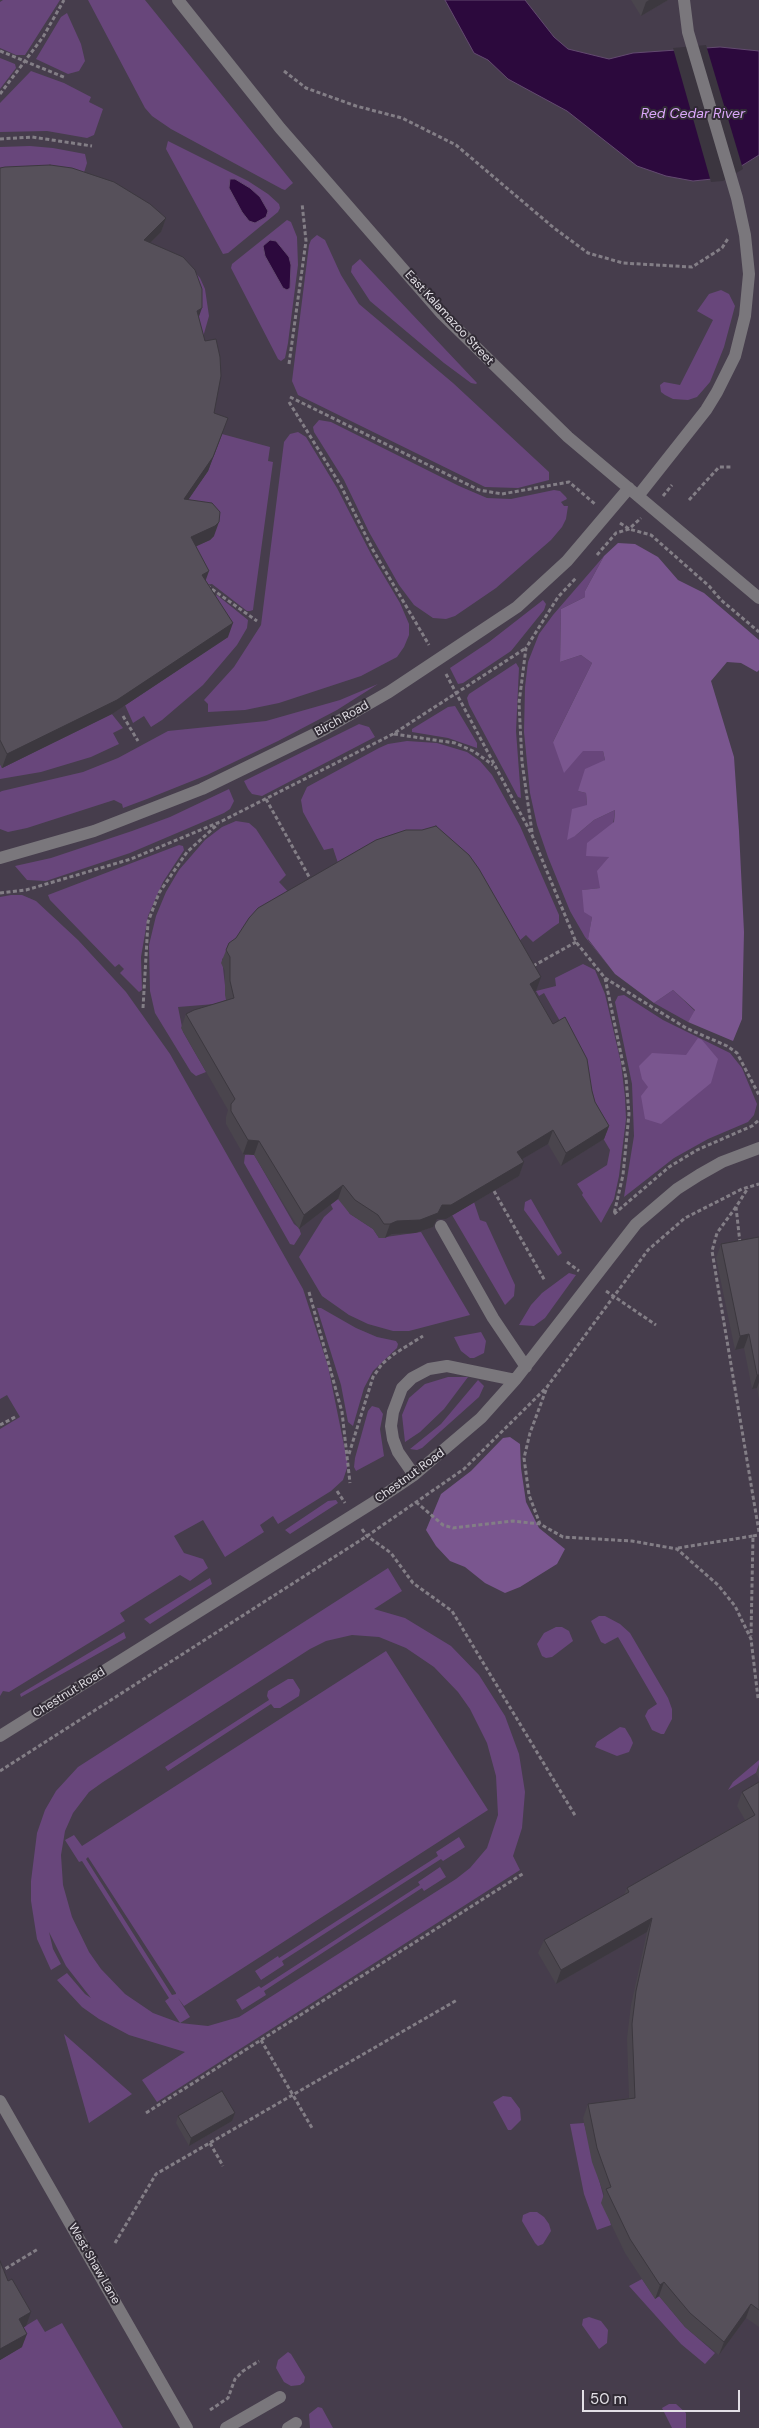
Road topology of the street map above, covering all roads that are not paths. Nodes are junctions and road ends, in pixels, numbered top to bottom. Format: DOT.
graph roads {
  1 [pos="178,0"];
  2 [pos="684,0"];
  3 [pos="754,274"];
  4 [pos="633,492"];
  5 [pos="759,598"];
  6 [pos="0,858"];
  7 [pos="759,1148"];
  8 [pos="441,1226"];
  9 [pos="526,1368"];
  10 [pos="515,1380"];
  11 [pos="414,1475"];
  12 [pos="0,1736"];
  13 [pos="0,2101"];
  14 [pos="280,2397"];
  15 [pos="187,2428"];
  16 [pos="226,2428"];
  1 -- 4 [label="street, East Kalamazoo Street"];
  2 -- 3 [label="street, Birch Road"];
  3 -- 4 [label="street, Birch Road"];
  4 -- 5 [label="street, East Kalamazoo Street"];
  4 -- 6 [label="street, Birch Road"];
  7 -- 9 [label="street, Chestnut Road"];
  8 -- 9 [label="street"];
  9 -- 10 [label="street, Chestnut Road"];
  10 -- 11 [label="street, Chestnut Road"];
  10 -- 11 [label="street"];
  11 -- 12 [label="street, Chestnut Road"];
  13 -- 15 [label="street, West Shaw Lane"];
  14 -- 16 [label="street"];
}
